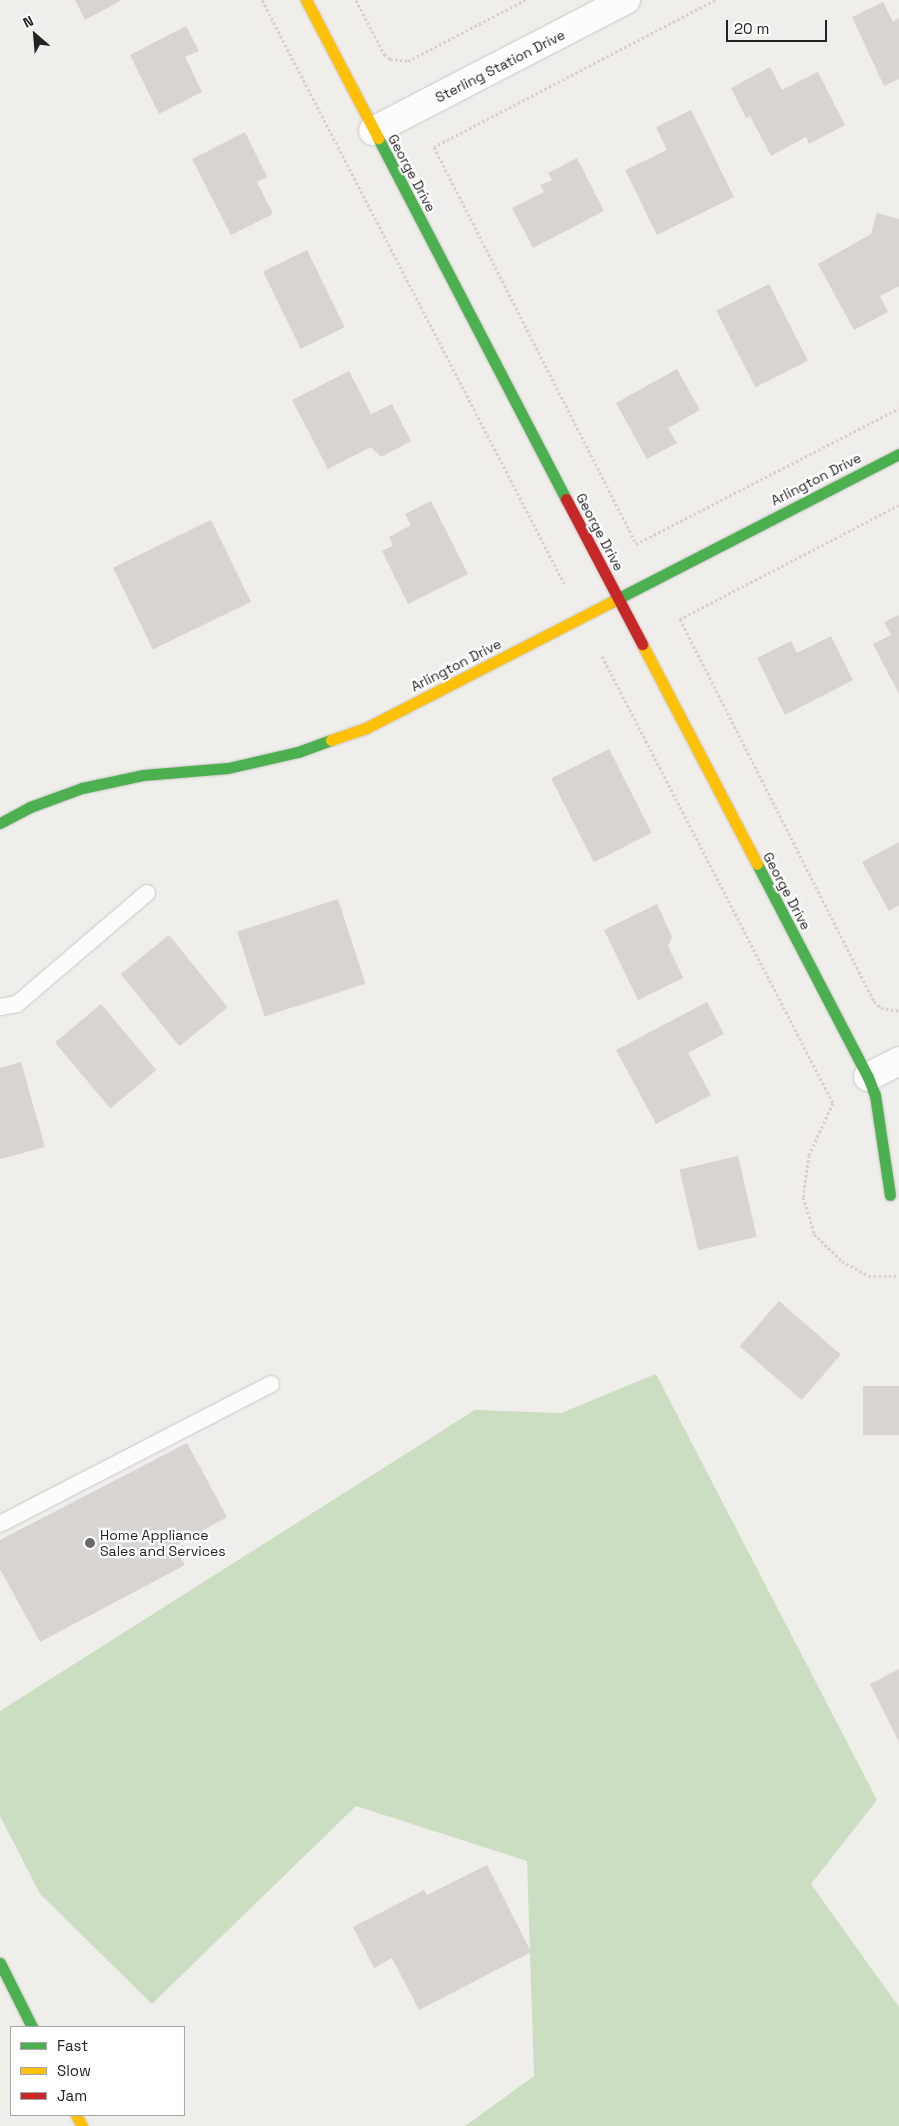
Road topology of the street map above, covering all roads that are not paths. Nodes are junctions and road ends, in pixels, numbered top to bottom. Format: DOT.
graph roads {
  1 [pos="306,0"];
  2 [pos="626,0"];
  3 [pos="373,132"];
  4 [pos="899,454"];
  5 [pos="618,599"];
  6 [pos="0,823"];
  7 [pos="147,894"];
  8 [pos="0,1007"];
  9 [pos="899,1061"];
  10 [pos="868,1077"];
  11 [pos="890,1195"];
  12 [pos="271,1384"];
  13 [pos="0,1524"];
  14 [pos="0,1963"];
  15 [pos="32,2026"];
  1 -- 3 [label="street, George Drive"];
  2 -- 3 [label="street, Sterling Station Drive"];
  3 -- 5 [label="street, George Drive"];
  4 -- 5 [label="street, Arlington Drive"];
  5 -- 6 [label="street, Arlington Drive"];
  5 -- 10 [label="street, George Drive"];
  7 -- 8 [label="lane"];
  9 -- 10 [label="street"];
  10 -- 11 [label="street, George Drive"];
  12 -- 13 [label="lane"];
  14 -- 15 [label="street"];
}
